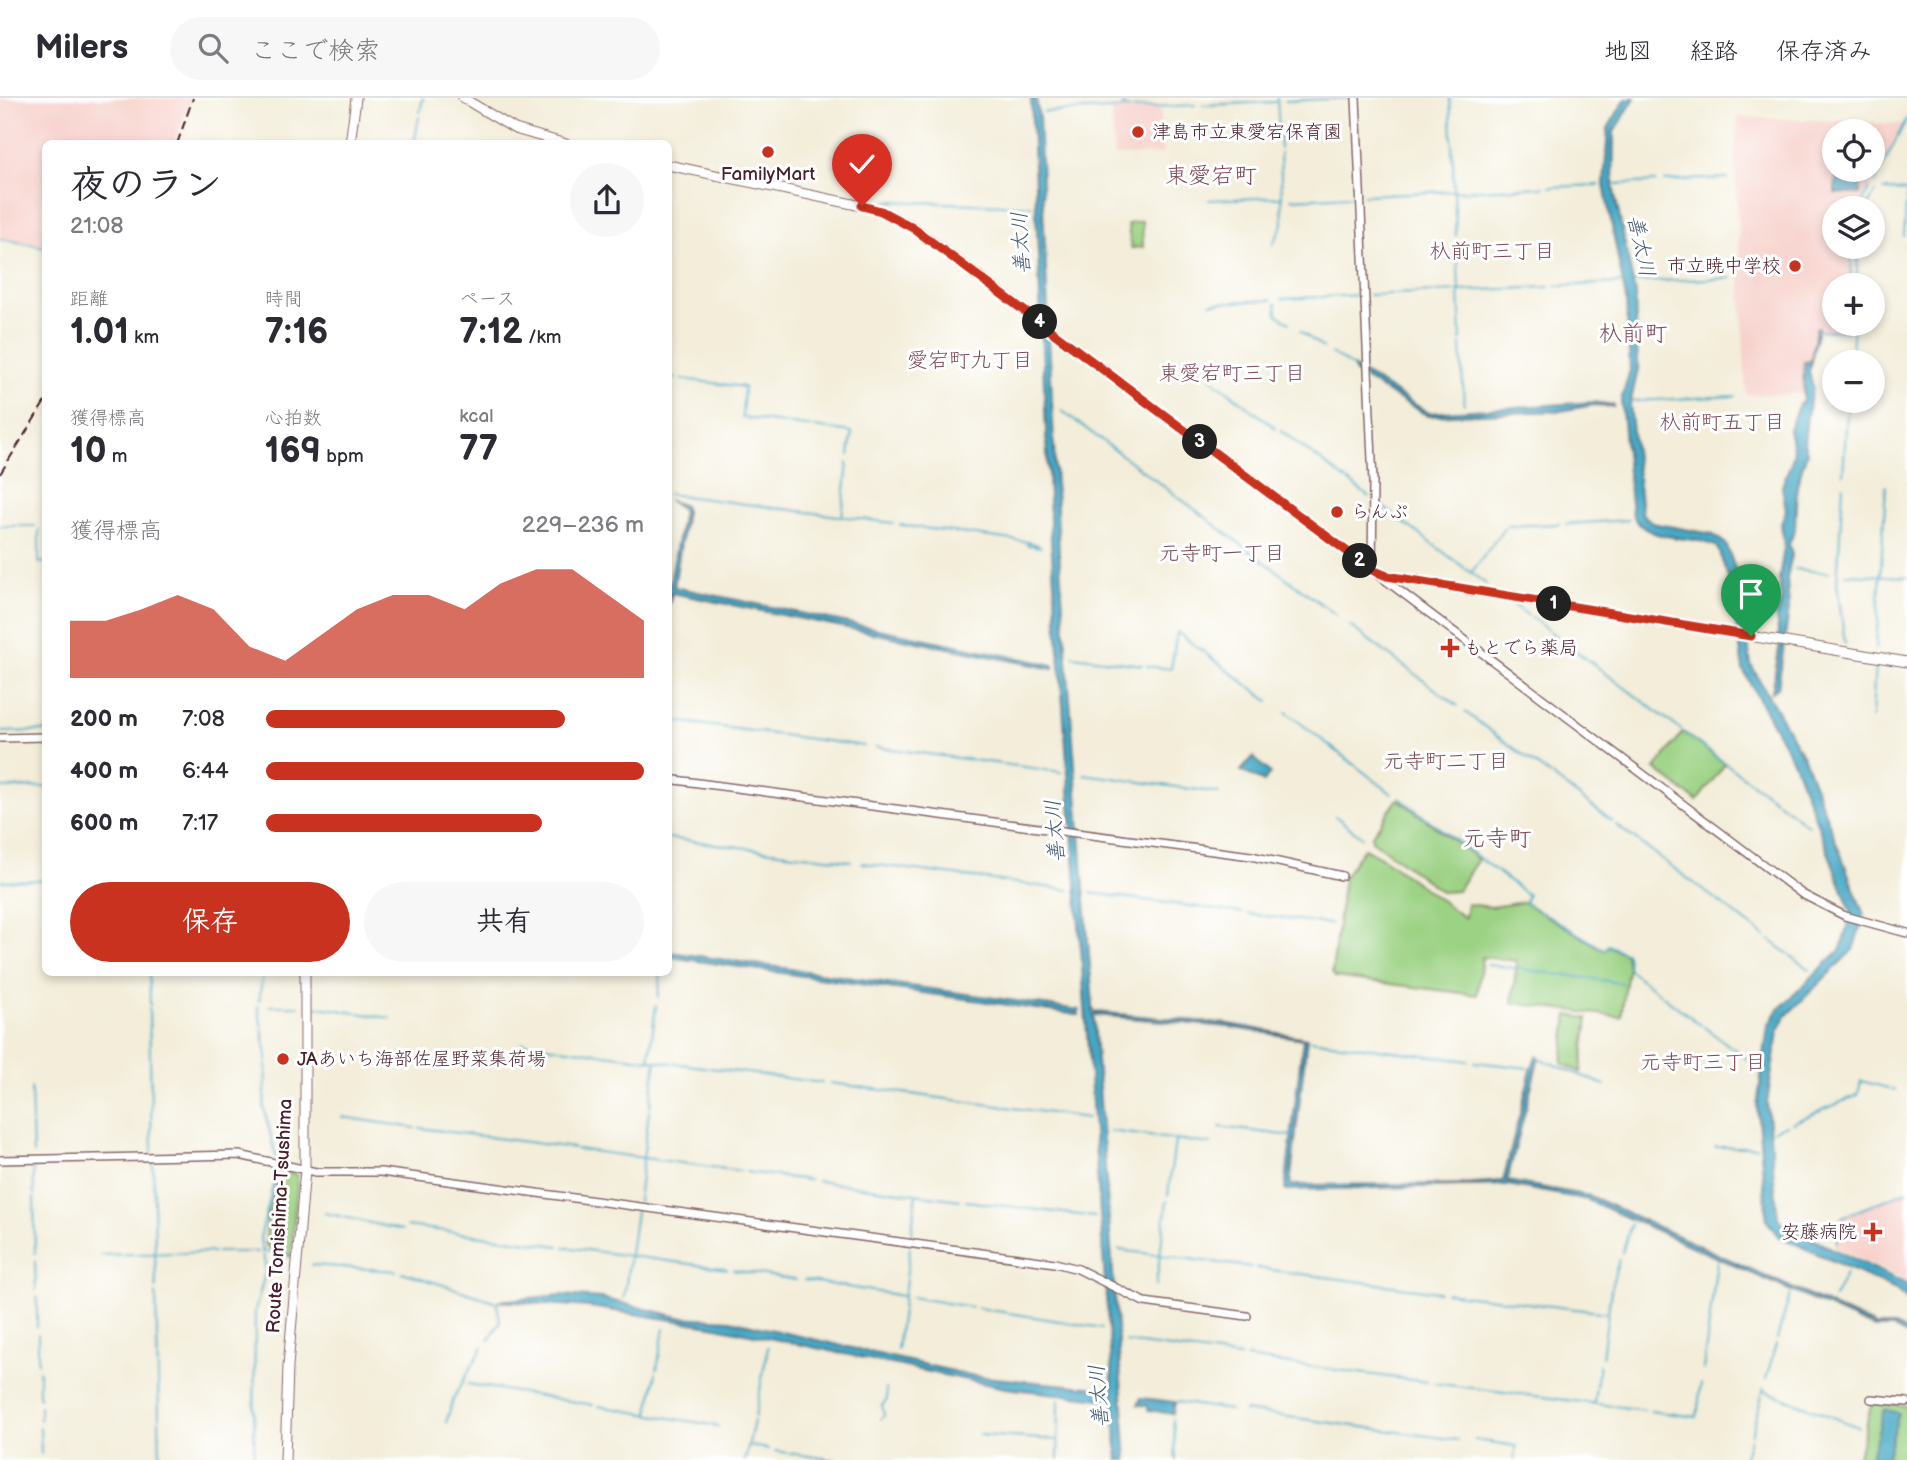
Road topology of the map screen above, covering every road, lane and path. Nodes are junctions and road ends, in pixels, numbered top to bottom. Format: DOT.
graph roads {
  1 [pos="356,98"];
  2 [pos="463,98"];
  3 [pos="1356,98"];
  4 [pos="351,140"];
  5 [pos="552,140"];
  6 [pos="672,166"];
  7 [pos="1372,570"];
  8 [pos="1907,662"];
  9 [pos="42,737"];
  10 [pos="0,738"];
  11 [pos="672,780"];
  12 [pos="1342,876"];
  13 [pos="1907,933"];
  14 [pos="305,976"];
  15 [pos="0,1160"];
  16 [pos="305,1170"];
  17 [pos="1247,1316"];
  18 [pos="1871,1399"];
  19 [pos="1907,1402"];
  20 [pos="285,1460"];
  1 -- 4 [label="main road"];
  2 -- 5 [label="main road"];
  3 -- 7 [label="street"];
  6 -- 7 [label="main road"];
  7 -- 8 [label="main road"];
  7 -- 13 [label="street"];
  9 -- 10 [label="street"];
  11 -- 12 [label="street"];
  14 -- 16 [label="main road, Route Tomishima-Tsushima"];
  15 -- 16 [label="street"];
  16 -- 17 [label="street"];
  16 -- 20 [label="main road, Route Tomishima-Tsushima"];
  18 -- 19 [label="street"];
}
